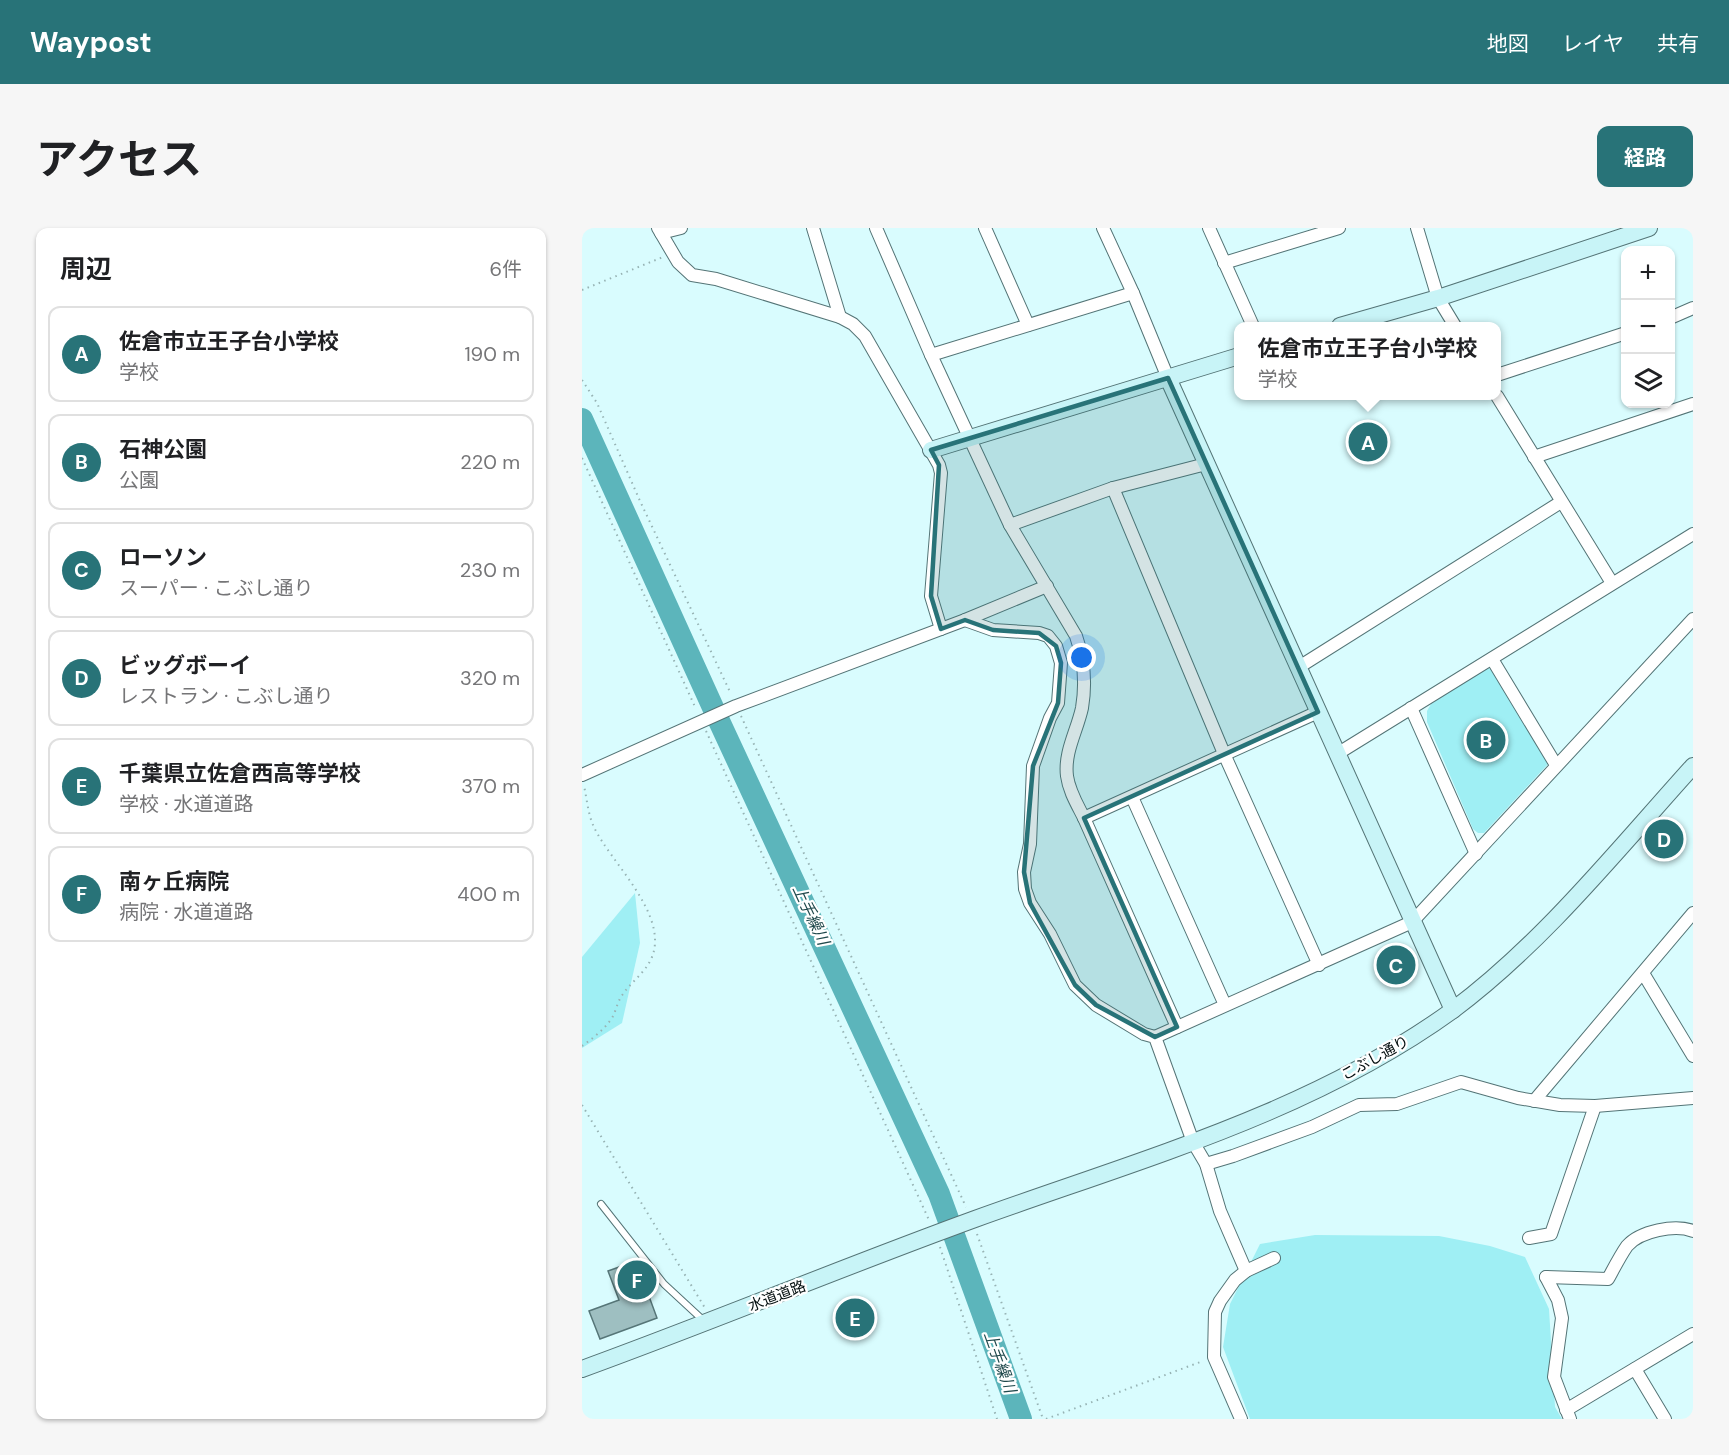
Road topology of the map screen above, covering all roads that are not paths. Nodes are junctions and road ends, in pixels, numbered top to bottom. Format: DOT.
graph roads {
  1 [pos="681,228"];
  2 [pos="813,228"];
  3 [pos="876,228"];
  4 [pos="986,228"];
  5 [pos="1103,228"];
  6 [pos="1209,228"];
  7 [pos="1339,228"];
  8 [pos="1417,228"];
  9 [pos="1648,228"];
  10 [pos="660,231"];
  11 [pos="1224,263"];
  12 [pos="1133,293"];
  13 [pos="1438,298"];
  14 [pos="1693,308"];
  15 [pos="1675,316"];
  16 [pos="840,317"];
  17 [pos="1251,322"];
  18 [pos="1357,322"];
  19 [pos="1452,322"];
  20 [pos="1028,325"];
  21 [pos="1621,335"];
  22 [pos="931,355"];
  23 [pos="1234,358"];
  24 [pos="1501,374"];
  25 [pos="1168,378"];
  26 [pos="1499,400"];
  27 [pos="1693,404"];
  28 [pos="969,438"];
  29 [pos="931,450"];
  30 [pos="1534,456"];
  31 [pos="1206,464"];
  32 [pos="1113,488"];
  33 [pos="1561,502"];
  34 [pos="1010,525"];
  35 [pos="1691,539"];
  36 [pos="1612,582"];
  37 [pos="1047,586"];
  38 [pos="1693,619"];
  39 [pos="965,620"];
  40 [pos="941,629"];
  41 [pos="1492,659"];
  42 [pos="1299,667"];
  43 [pos="1411,708"];
  44 [pos="1318,712"];
  45 [pos="1337,754"];
  46 [pos="1225,756"];
  47 [pos="1556,765"];
  48 [pos="1693,766"];
  49 [pos="582,775"];
  50 [pos="1132,796"];
  51 [pos="1084,818"];
  52 [pos="1476,854"];
  53 [pos="1692,918"];
  54 [pos="1412,922"];
  55 [pos="1319,965"];
  56 [pos="1643,973"];
  57 [pos="1225,1005"];
  58 [pos="1453,1010"];
  59 [pos="1177,1027"];
  60 [pos="1155,1037"];
  61 [pos="1693,1056"];
  62 [pos="1693,1098"];
  63 [pos="1534,1101"];
  64 [pos="1595,1106"];
  65 [pos="1193,1142"];
  66 [pos="1206,1164"];
  67 [pos="601,1204"];
  68 [pos="972,1220"];
  69 [pos="1693,1231"];
  70 [pos="1529,1238"];
  71 [pos="1274,1258"];
  72 [pos="1246,1271"];
  73 [pos="709,1322"];
  74 [pos="1693,1334"];
  75 [pos="582,1369"];
  76 [pos="1635,1369"];
  77 [pos="1568,1414"];
  78 [pos="1241,1419"];
  79 [pos="1665,1419"];
  1 -- 10 [label="street"];
  2 -- 16 [label="street"];
  3 -- 22 [label="street"];
  4 -- 20 [label="street"];
  5 -- 12 [label="street"];
  6 -- 11 [label="street"];
  7 -- 11 [label="street"];
  8 -- 13 [label="street"];
  9 -- 13 [label="street"];
  10 -- 16 [label="street"];
  11 -- 17 [label="street"];
  12 -- 20 [label="street"];
  12 -- 25 [label="street"];
  13 -- 18 [label="street"];
  13 -- 19 [label="street"];
  14 -- 15 [label="street"];
  16 -- 29 [label="street"];
  20 -- 22 [label="street"];
  21 -- 24 [label="street"];
  22 -- 28 [label="street"];
  23 -- 25 [label="street"];
  25 -- 28 [label="street"];
  25 -- 31 [label="street"];
  26 -- 30 [label="street"];
  27 -- 30 [label="street"];
  28 -- 29 [label="street"];
  28 -- 34 [label="street"];
  29 -- 40 [label="street"];
  30 -- 33 [label="street"];
  31 -- 32 [label="street"];
  31 -- 42 [label="street"];
  32 -- 34 [label="street"];
  32 -- 46 [label="street"];
  33 -- 36 [label="street"];
  33 -- 42 [label="street"];
  34 -- 37 [label="street"];
  35 -- 36 [label="street"];
  36 -- 41 [label="street"];
  37 -- 39 [label="street"];
  37 -- 51 [label="street"];
  38 -- 47 [label="street"];
  39 -- 40 [label="street"];
  39 -- 60 [label="street"];
  40 -- 49 [label="street"];
  41 -- 43 [label="street"];
  41 -- 47 [label="street"];
  42 -- 44 [label="street"];
  43 -- 45 [label="street"];
  43 -- 52 [label="street"];
  44 -- 45 [label="street"];
  44 -- 46 [label="street"];
  45 -- 54 [label="street"];
  46 -- 50 [label="street"];
  46 -- 55 [label="street"];
  47 -- 52 [label="street"];
  48 -- 58 [label="street, こぶし通り"];
  50 -- 51 [label="street"];
  50 -- 57 [label="street"];
  51 -- 59 [label="street"];
  52 -- 54 [label="street"];
  53 -- 56 [label="street"];
  54 -- 55 [label="street"];
  54 -- 58 [label="street"];
  55 -- 57 [label="street"];
  56 -- 61 [label="street"];
  56 -- 63 [label="street"];
  57 -- 59 [label="street"];
  58 -- 65 [label="street, こぶし通り"];
  59 -- 60 [label="street"];
  60 -- 65 [label="street"];
  62 -- 64 [label="street"];
  63 -- 64 [label="street"];
  63 -- 66 [label="street"];
  64 -- 70 [label="street"];
  65 -- 66 [label="street"];
  65 -- 68 [label="street, こぶし通り"];
  66 -- 72 [label="street"];
  67 -- 73 [label="lane"];
  68 -- 73 [label="street, 水道道路"];
  69 -- 77 [label="street"];
  71 -- 72 [label="street"];
  72 -- 78 [label="street"];
  73 -- 75 [label="street, 水道道路"];
  74 -- 76 [label="street"];
  76 -- 77 [label="street"];
  76 -- 79 [label="street"];
}
